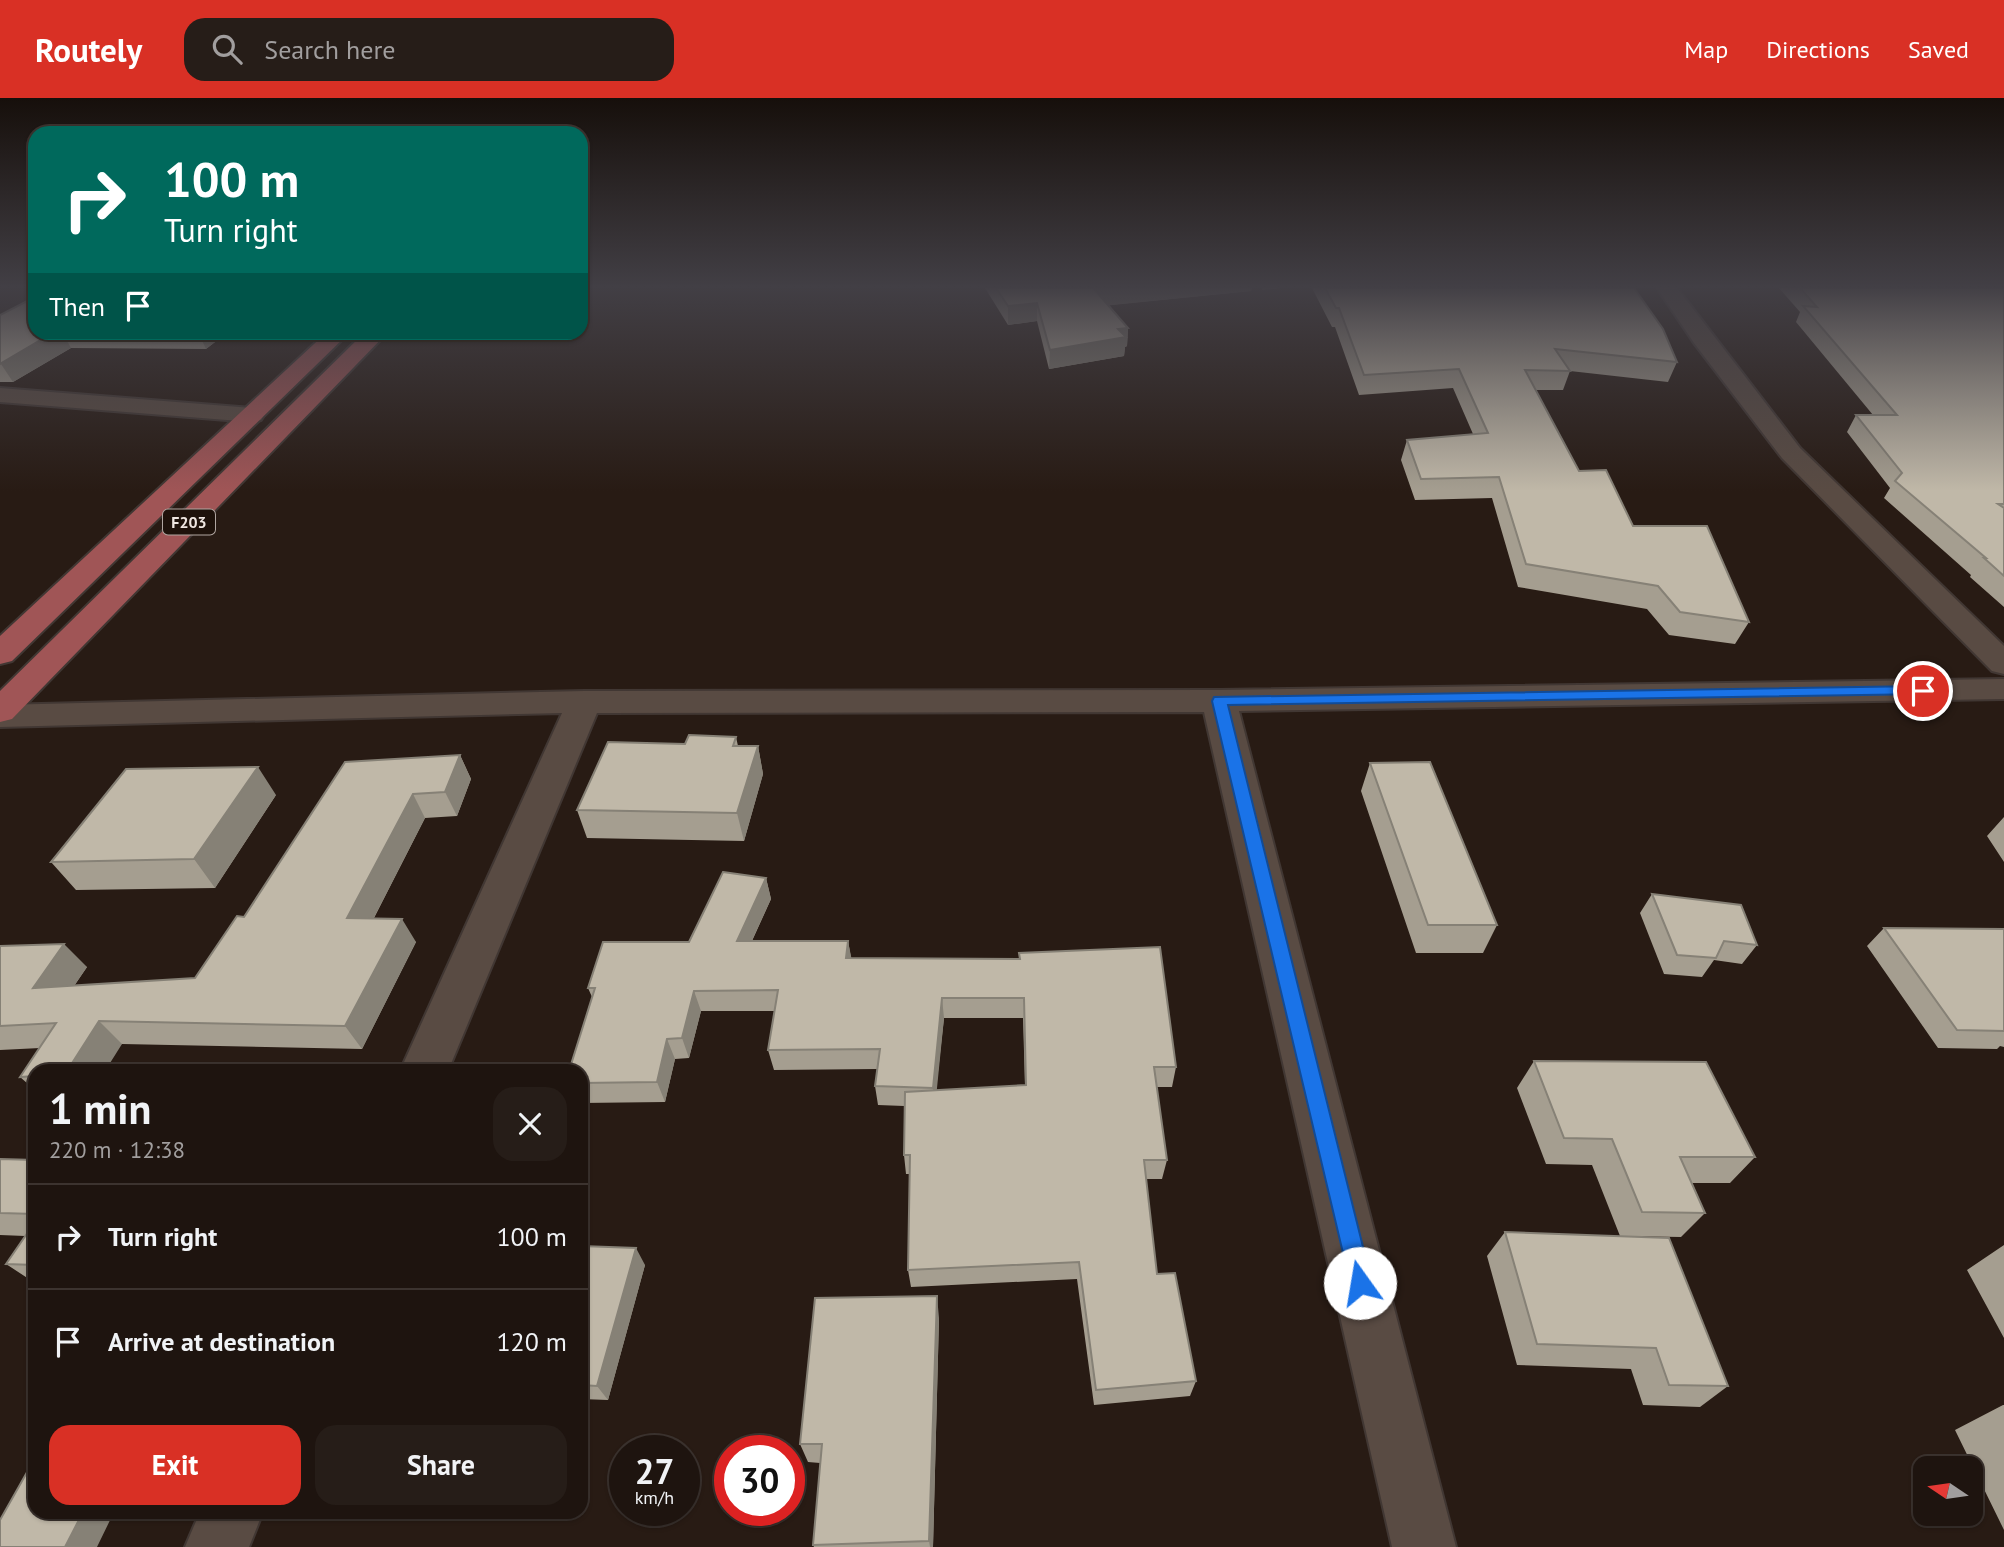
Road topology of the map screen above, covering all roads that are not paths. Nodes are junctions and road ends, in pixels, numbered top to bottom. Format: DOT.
graph roads {
  1 [pos="315,356"];
  2 [pos="354,356"];
  3 [pos="1716,356"];
  4 [pos="0,395"];
  5 [pos="252,415"];
  6 [pos="0,654"];
  7 [pos="2004,664"];
  8 [pos="2004,689"];
  9 [pos="1219,701"];
  10 [pos="584,702"];
  11 [pos="0,713"];
  12 [pos="427,1064"];
  13 [pos="229,1519"];
  14 [pos="217,1547"];
  15 [pos="1424,1547"];
  1 -- 5 [label="main road, F203"];
  2 -- 11 [label="main road, F203"];
  3 -- 7 [label="street"];
  4 -- 5 [label="street"];
  5 -- 6 [label="main road, F203"];
  8 -- 9 [label="street"];
  9 -- 10 [label="street"];
  9 -- 15 [label="street"];
  10 -- 11 [label="street"];
  10 -- 12 [label="street"];
  13 -- 14 [label="street"];
}
